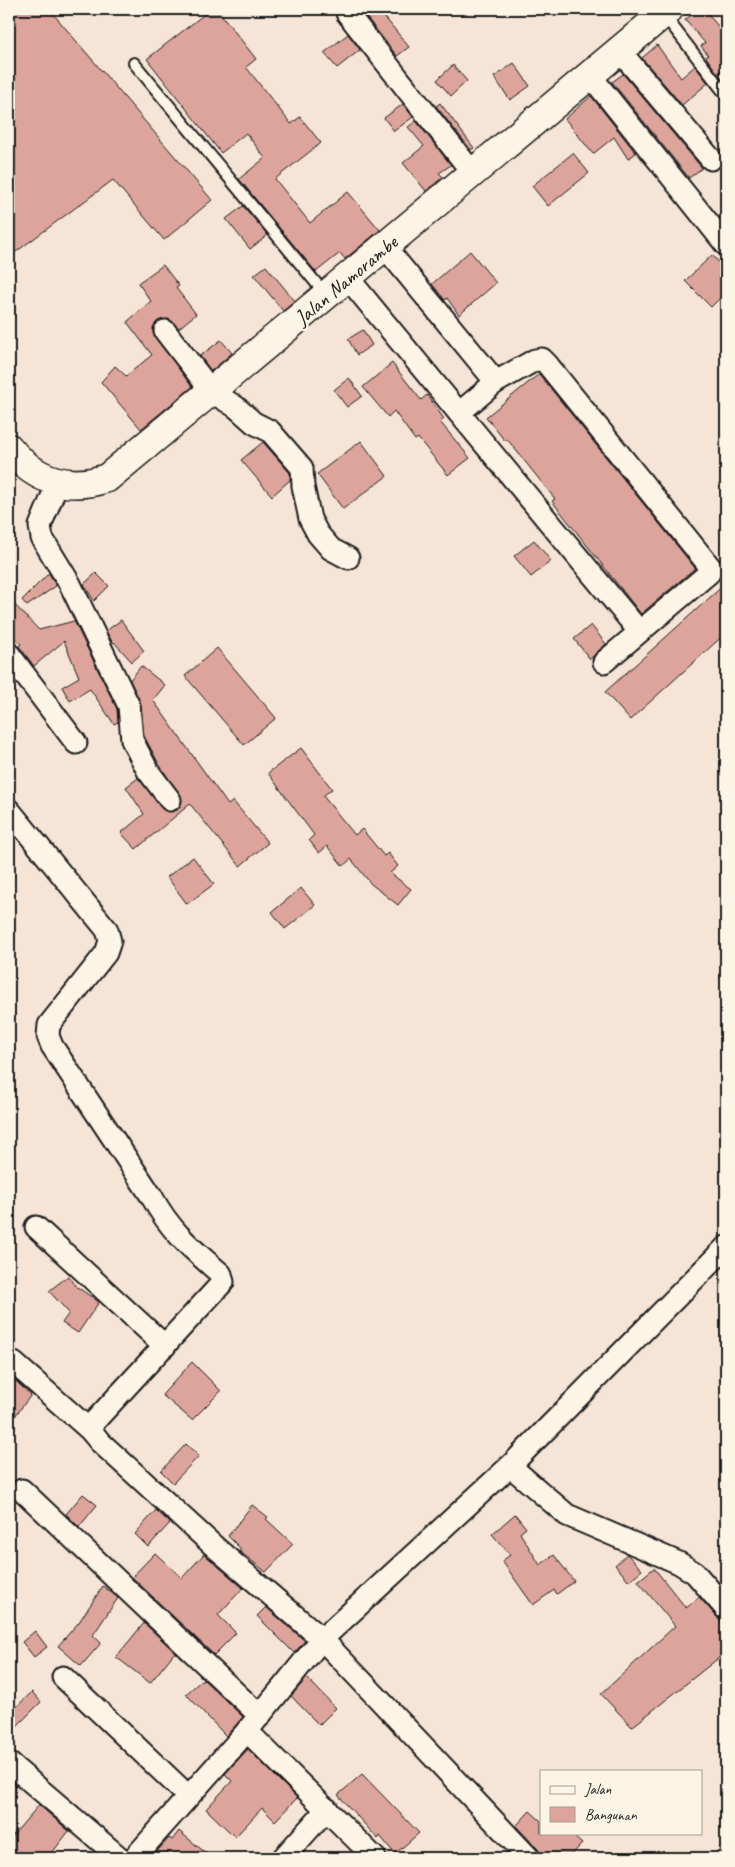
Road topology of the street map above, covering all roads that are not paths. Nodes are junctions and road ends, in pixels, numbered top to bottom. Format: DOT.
graph roads {
  1 [pos="666,12"];
  2 [pos="347,14"];
  3 [pos="619,50"];
  4 [pos="134,63"];
  5 [pos="590,75"];
  6 [pos="726,95"];
  7 [pos="711,159"];
  8 [pos="472,172"];
  9 [pos="726,245"];
  10 [pos="385,247"];
  11 [pos="348,278"];
  12 [pos="327,296"];
  13 [pos="164,331"];
  14 [pos="496,382"];
  15 [pos="212,392"];
  16 [pos="459,413"];
  17 [pos="9,448"];
  18 [pos="58,482"];
  19 [pos="348,558"];
  20 [pos="639,630"];
  21 [pos="9,654"];
  22 [pos="604,662"];
  23 [pos="76,743"];
  24 [pos="170,800"];
  25 [pos="9,810"];
  26 [pos="36,1227"];
  27 [pos="726,1247"];
  28 [pos="165,1346"];
  29 [pos="14,1363"];
  30 [pos="91,1431"];
  31 [pos="510,1466"];
  32 [pos="22,1490"];
  33 [pos="726,1609"];
  34 [pos="322,1639"];
  35 [pos="63,1677"];
  36 [pos="253,1723"];
  37 [pos="9,1762"];
  38 [pos="188,1796"];
  39 [pos="327,1809"];
  40 [pos="120,1858"];
  41 [pos="134,1858"];
  42 [pos="283,1858"];
  43 [pos="375,1858"];
  44 [pos="529,1858"];
  1 -- 3 [label="main road, Jalan Namorambe"];
  1 -- 6 [label="lane"];
  2 -- 8 [label="street"];
  3 -- 5 [label="main road, Jalan Namorambe"];
  3 -- 7 [label="street"];
  4 -- 12 [label="lane"];
  5 -- 8 [label="main road, Jalan Namorambe"];
  5 -- 9 [label="street"];
  8 -- 10 [label="main road, Jalan Namorambe"];
  10 -- 11 [label="main road, Jalan Namorambe"];
  10 -- 14 [label="street"];
  11 -- 12 [label="main road, Jalan Namorambe"];
  11 -- 16 [label="street"];
  12 -- 15 [label="main road, Jalan Namorambe"];
  13 -- 15 [label="street"];
  14 -- 16 [label="street"];
  14 -- 20 [label="street"];
  15 -- 18 [label="main road, Jalan Namorambe"];
  15 -- 19 [label="street"];
  16 -- 20 [label="street"];
  17 -- 18 [label="main road, Jalan Namorambe"];
  18 -- 24 [label="street"];
  20 -- 22 [label="street"];
  21 -- 23 [label="street"];
  25 -- 28 [label="street"];
  26 -- 28 [label="street"];
  27 -- 31 [label="street"];
  28 -- 30 [label="street"];
  29 -- 30 [label="street"];
  30 -- 34 [label="street"];
  31 -- 33 [label="street"];
  31 -- 34 [label="street"];
  32 -- 36 [label="street"];
  34 -- 36 [label="street"];
  34 -- 44 [label="street"];
  35 -- 38 [label="street"];
  36 -- 38 [label="street"];
  36 -- 39 [label="street"];
  37 -- 40 [label="street"];
  38 -- 41 [label="street"];
  39 -- 42 [label="street"];
  39 -- 43 [label="street"];
}
